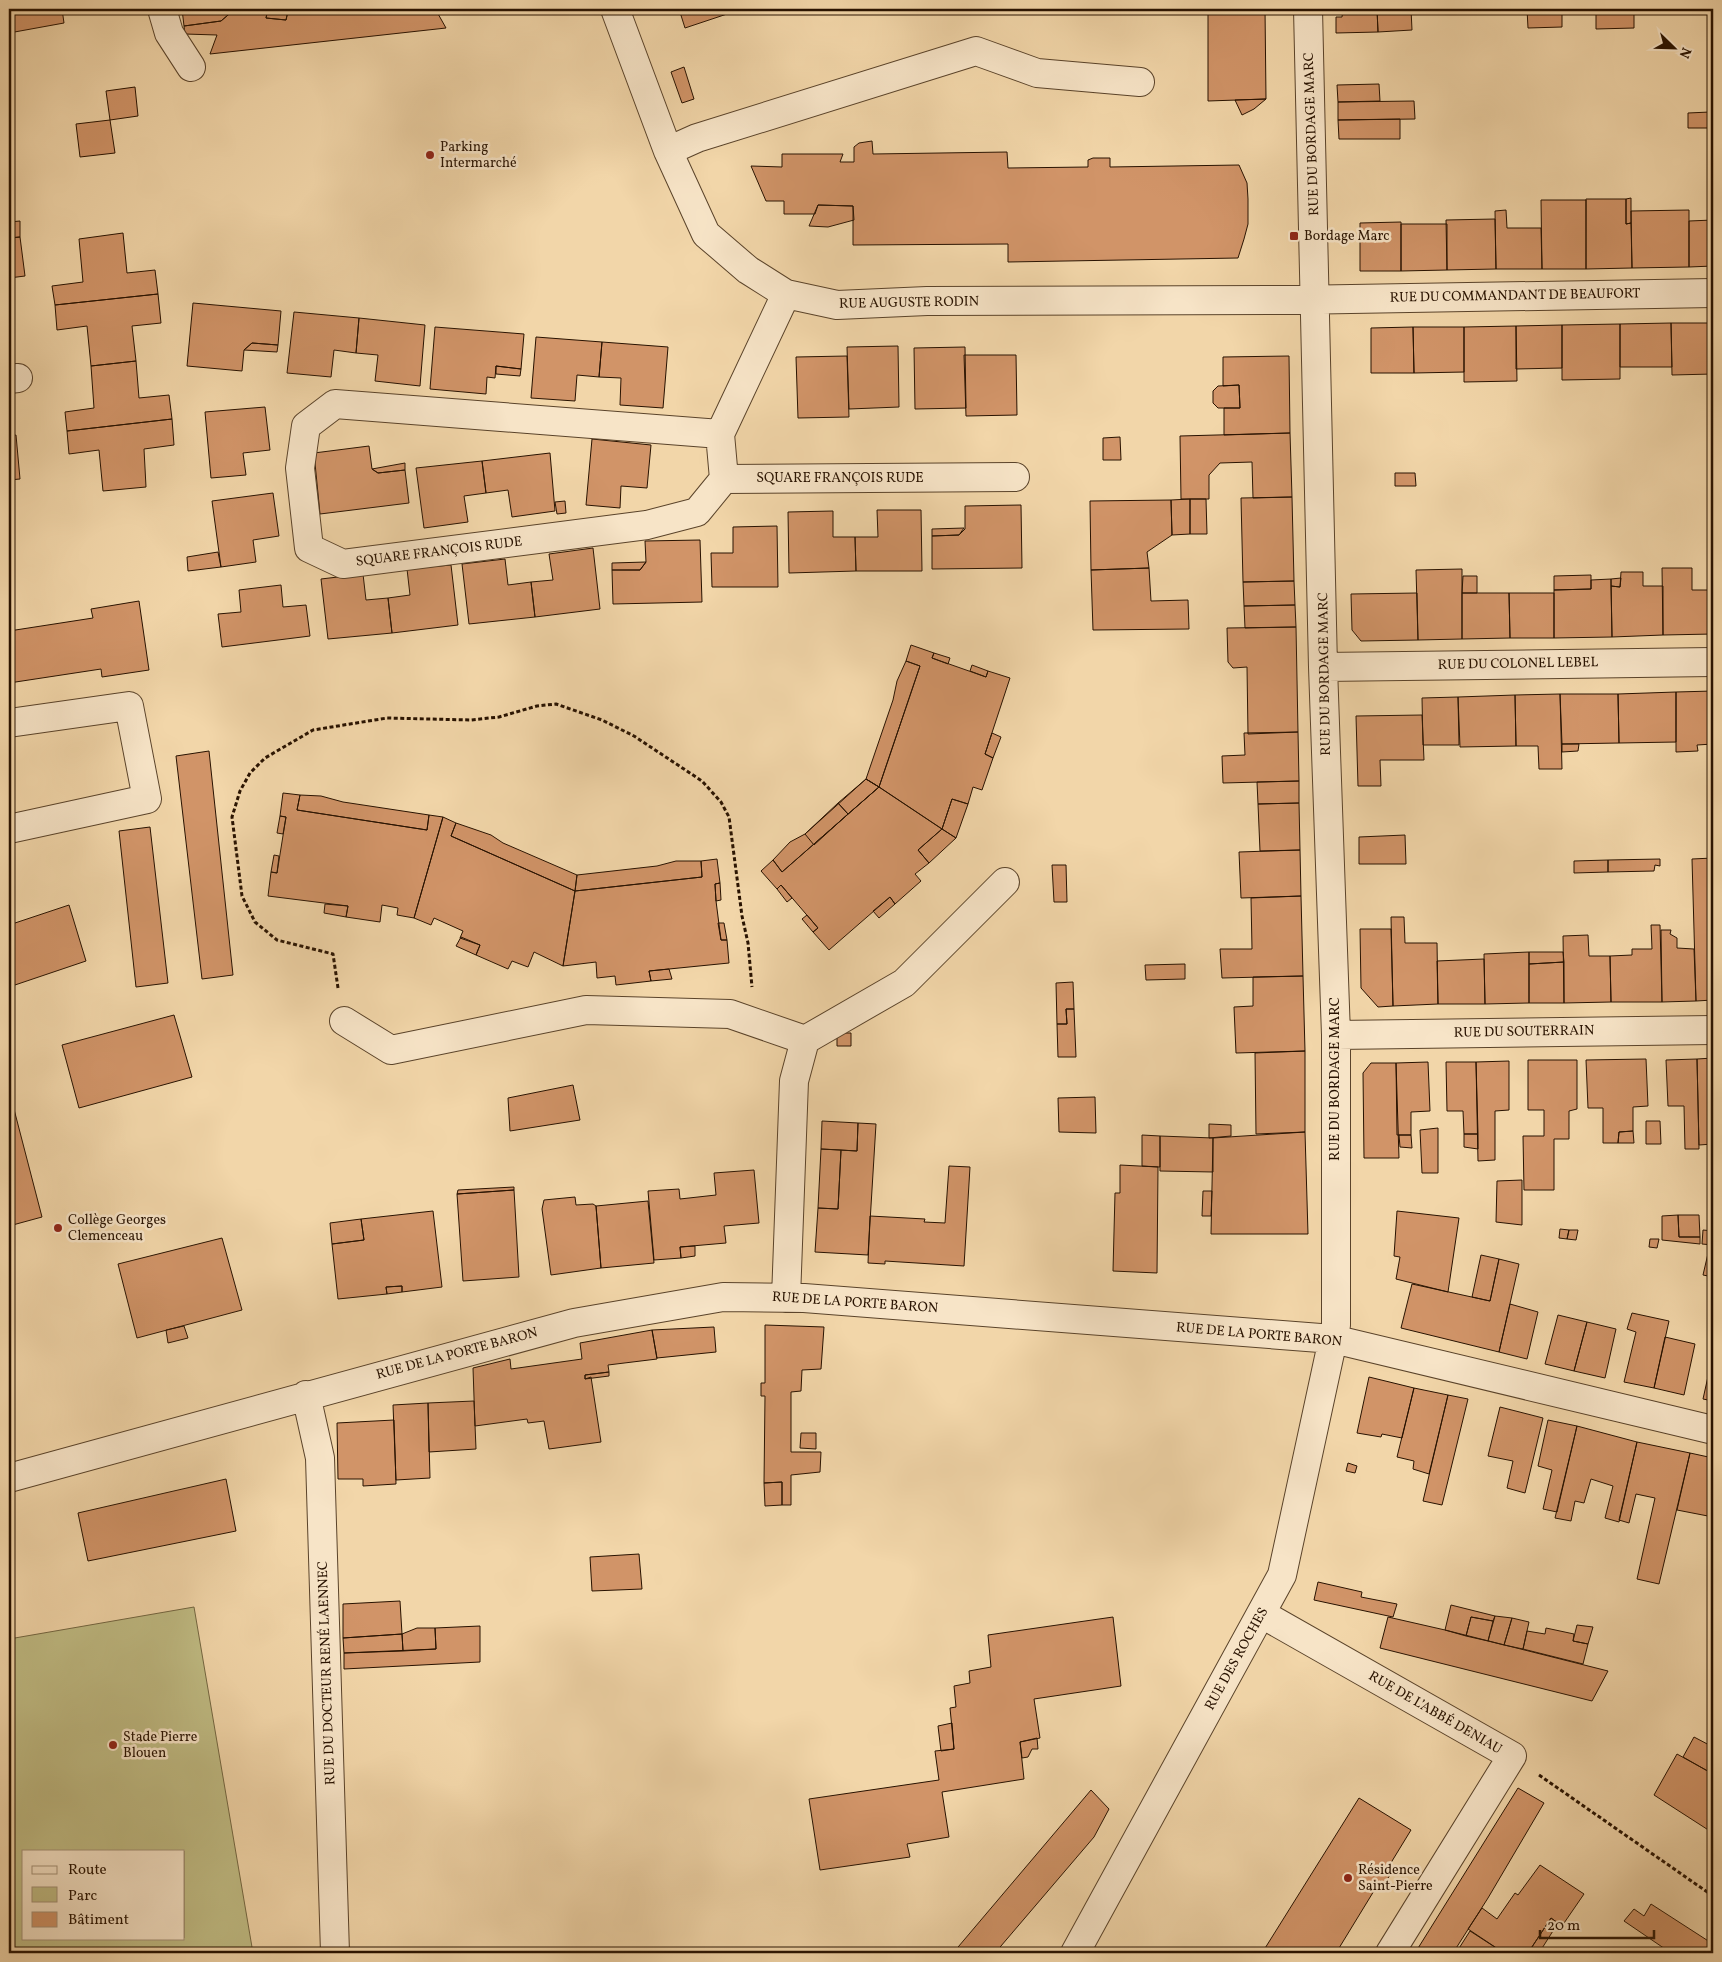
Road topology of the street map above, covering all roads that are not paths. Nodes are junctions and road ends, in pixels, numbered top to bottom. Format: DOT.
graph roads {
  1 [pos="162,9"];
  2 [pos="615,9"];
  3 [pos="1308,9"];
  4 [pos="191,67"];
  5 [pos="1140,82"];
  6 [pos="668,151"];
  7 [pos="1713,293"];
  8 [pos="786,294"];
  9 [pos="1316,300"];
  10 [pos="720,434"];
  11 [pos="1015,477"];
  12 [pos="724,479"];
  13 [pos="1713,662"];
  14 [pos="1323,667"];
  15 [pos="9,723"];
  16 [pos="9,829"];
  17 [pos="1005,882"];
  18 [pos="344,1021"];
  19 [pos="1713,1030"];
  20 [pos="1336,1035"];
  21 [pos="805,1040"];
  22 [pos="786,1298"];
  23 [pos="1333,1339"];
  24 [pos="306,1395"];
  25 [pos="1713,1430"];
  26 [pos="9,1478"];
  27 [pos="1262,1614"];
  28 [pos="335,1953"];
  29 [pos="1076,1953"];
  30 [pos="1390,1953"];
  1 -- 4 [label="street"];
  2 -- 6 [label="street, RUE AUGUSTE RODIN"];
  3 -- 9 [label="street, RUE DU BORDAGE MARC"];
  5 -- 6 [label="street"];
  6 -- 8 [label="street, RUE AUGUSTE RODIN"];
  7 -- 9 [label="street, RUE DU COMMANDANT DE BEAUFORT"];
  8 -- 9 [label="street, RUE AUGUSTE RODIN"];
  8 -- 10 [label="street"];
  9 -- 14 [label="street, RUE DU BORDAGE MARC"];
  10 -- 12 [label="street"];
  10 -- 12 [label="street, SQUARE FRANÇOIS RUDE"];
  11 -- 12 [label="street, SQUARE FRANÇOIS RUDE"];
  13 -- 14 [label="street, RUE DU COLONEL LEBEL"];
  14 -- 20 [label="street, RUE DU BORDAGE MARC"];
  15 -- 16 [label="street"];
  17 -- 21 [label="street"];
  18 -- 21 [label="street"];
  19 -- 20 [label="street, RUE DU SOUTERRAIN"];
  20 -- 23 [label="street, RUE DU BORDAGE MARC"];
  21 -- 22 [label="street"];
  22 -- 23 [label="street, RUE DE LA PORTE BARON"];
  22 -- 24 [label="street, RUE DE LA PORTE BARON"];
  23 -- 25 [label="street, RUE DE LA PORTE BARON"];
  23 -- 27 [label="street, RUE DES ROCHES"];
  24 -- 26 [label="street, RUE DE LA PORTE BARON"];
  24 -- 28 [label="street, RUE DU DOCTEUR RENÉ LAENNEC"];
  27 -- 29 [label="street, RUE DES ROCHES"];
  27 -- 30 [label="street, RUE DE L’ABBÉ DENIAU"];
}
